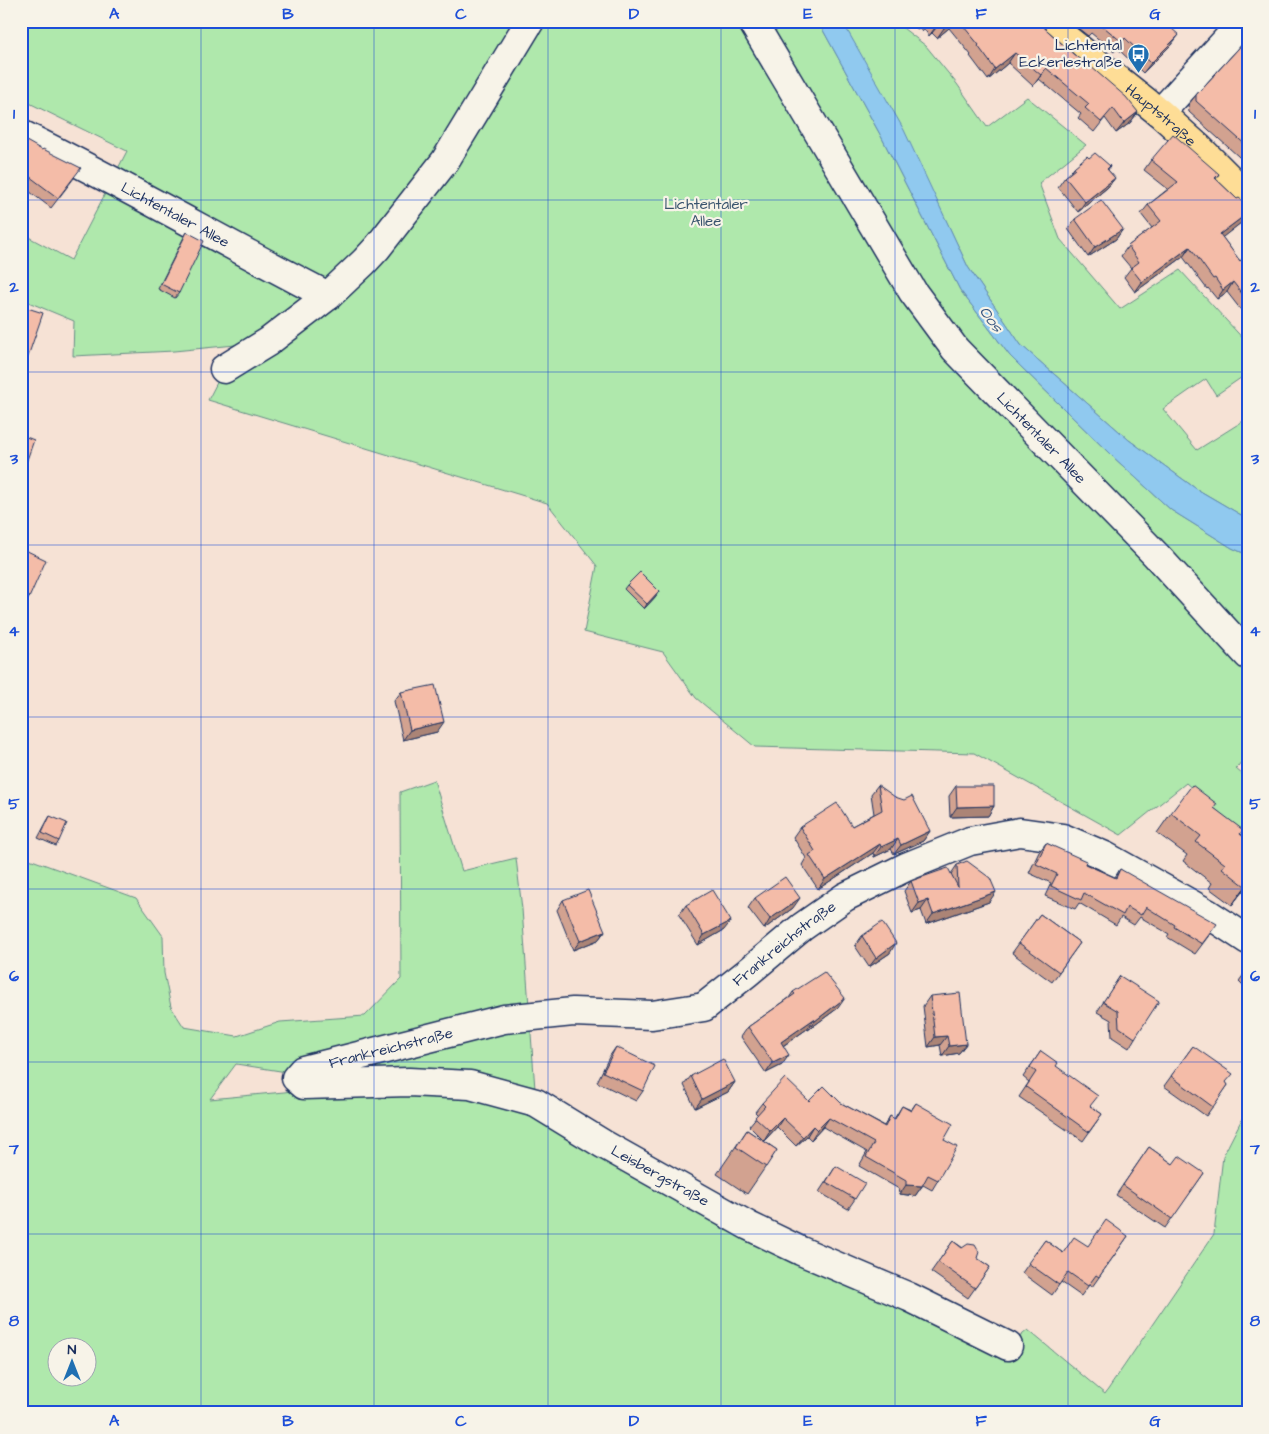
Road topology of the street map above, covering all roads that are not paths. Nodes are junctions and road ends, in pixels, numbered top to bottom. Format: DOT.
graph roads {
  1 [pos="530,21"];
  2 [pos="752,21"];
  3 [pos="1044,21"];
  4 [pos="1244,21"];
  5 [pos="1160,113"];
  6 [pos="21,134"];
  7 [pos="1248,197"];
  8 [pos="328,296"];
  9 [pos="224,369"];
  10 [pos="1248,655"];
  11 [pos="1248,940"];
  12 [pos="296,1078"];
  13 [pos="1008,1346"];
  1 -- 8 [label="street"];
  2 -- 10 [label="street, Lichtentaler Allee"];
  3 -- 5 [label="main road, Hauptstraße"];
  4 -- 5 [label="street"];
  5 -- 7 [label="main road, Hauptstraße"];
  6 -- 8 [label="street, Lichtentaler Allee"];
  8 -- 9 [label="street"];
  11 -- 12 [label="street, Frankreichstraße"];
  12 -- 13 [label="street, Leisbergstraße"];
}
